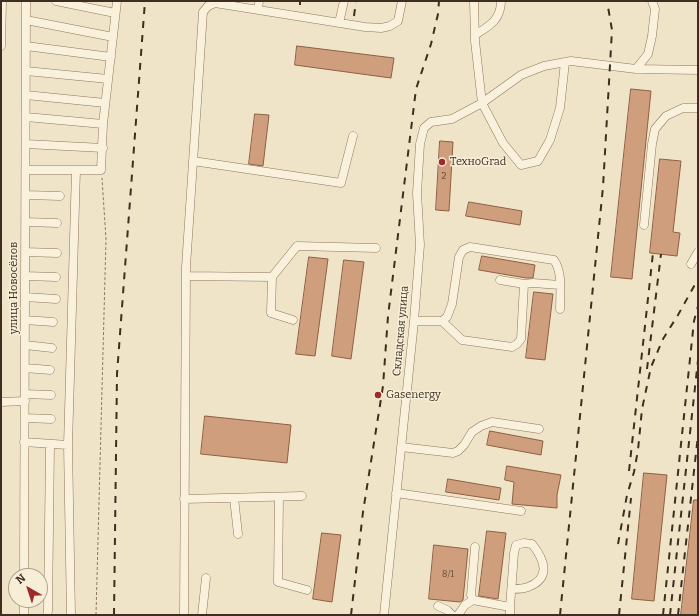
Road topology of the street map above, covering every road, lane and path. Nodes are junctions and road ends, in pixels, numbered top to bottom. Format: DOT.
graph roads {
  1 [pos="2,1"];
  2 [pos="26,1"];
  3 [pos="56,1"];
  4 [pos="116,1"];
  5 [pos="344,1"];
  6 [pos="402,1"];
  7 [pos="474,1"];
  8 [pos="501,1"];
  9 [pos="652,1"];
  10 [pos="258,5"];
  11 [pos="115,13"];
  12 [pos="26,20"];
  13 [pos="340,23"];
  14 [pos="475,35"];
  15 [pos="113,36"];
  16 [pos="1,46"];
  17 [pos="26,46"];
  18 [pos="111,57"];
  19 [pos="565,62"];
  20 [pos="636,68"];
  21 [pos="698,70"];
  22 [pos="26,71"];
  23 [pos="108,79"];
  24 [pos="26,95"];
  25 [pos="106,103"];
  26 [pos="482,104"];
  27 [pos="698,108"];
  28 [pos="26,117"];
  29 [pos="103,124"];
  30 [pos="353,136"];
  31 [pos="26,144"];
  32 [pos="103,148"];
  33 [pos="193,161"];
  34 [pos="26,170"];
  35 [pos="76,170"];
  36 [pos="102,170"];
  37 [pos="26,195"];
  38 [pos="60,196"];
  39 [pos="26,222"];
  40 [pos="57,224"];
  41 [pos="644,225"];
  42 [pos="376,248"];
  43 [pos="25,252"];
  44 [pos="698,252"];
  45 [pos="57,253"];
  46 [pos="690,264"];
  47 [pos="25,276"];
  48 [pos="186,276"];
  49 [pos="272,277"];
  50 [pos="56,278"];
  51 [pos="500,280"];
  52 [pos="524,284"];
  53 [pos="560,284"];
  54 [pos="25,297"];
  55 [pos="56,299"];
  56 [pos="560,309"];
  57 [pos="25,320"];
  58 [pos="293,320"];
  59 [pos="414,321"];
  60 [pos="442,321"];
  61 [pos="54,322"];
  62 [pos="25,345"];
  63 [pos="52,348"];
  64 [pos="25,368"];
  65 [pos="50,370"];
  66 [pos="51,395"];
  67 [pos="25,397"];
  68 [pos="1,402"];
  69 [pos="25,418"];
  70 [pos="51,419"];
  71 [pos="539,428"];
  72 [pos="24,442"];
  73 [pos="50,444"];
  74 [pos="68,445"];
  75 [pos="400,447"];
  76 [pos="396,493"];
  77 [pos="302,496"];
  78 [pos="279,497"];
  79 [pos="234,498"];
  80 [pos="184,499"];
  81 [pos="521,511"];
  82 [pos="238,534"];
  83 [pos="475,547"];
  84 [pos="24,568"];
  85 [pos="206,578"];
  86 [pos="512,589"];
  87 [pos="307,590"];
  88 [pos="473,600"];
  89 [pos="438,606"];
  90 [pos="510,611"];
  91 [pos="47,615"];
  92 [pos="71,615"];
  93 [pos="96,615"];
  94 [pos="184,615"];
  95 [pos="202,615"];
  96 [pos="384,615"];
  97 [pos="452,615"];
  98 [pos="458,615"];
  1 -- 16 [label="street"];
  2 -- 12 [label="street, улица Новосёлов"];
  3 -- 11 [label="street"];
  4 -- 11 [label="street"];
  5 -- 13 [label="street"];
  6 -- 13 [label="street"];
  7 -- 14 [label="street"];
  8 -- 14 [label="street"];
  9 -- 20 [label="street"];
  10 -- 13 [label="street"];
  10 -- 33 [label="street"];
  11 -- 15 [label="street"];
  12 -- 15 [label="street"];
  12 -- 17 [label="street, улица Новосёлов"];
  14 -- 26 [label="street"];
  15 -- 18 [label="street"];
  17 -- 18 [label="street"];
  17 -- 22 [label="street, улица Новосёлов"];
  18 -- 23 [label="street"];
  19 -- 20 [label="street, Складская улица"];
  19 -- 26 [label="street, Складская улица"];
  19 -- 26 [label="street"];
  20 -- 21 [label="street, Складская улица"];
  22 -- 23 [label="street"];
  22 -- 24 [label="street, улица Новосёлов"];
  23 -- 25 [label="street"];
  24 -- 25 [label="street"];
  24 -- 28 [label="street, улица Новосёлов"];
  25 -- 29 [label="street"];
  26 -- 59 [label="street, Складская улица"];
  27 -- 41 [label="street"];
  28 -- 29 [label="street"];
  28 -- 31 [label="street, улица Новосёлов"];
  29 -- 32 [label="street"];
  30 -- 33 [label="street"];
  31 -- 32 [label="street"];
  31 -- 34 [label="street, улица Новосёлов"];
  32 -- 36 [label="street"];
  33 -- 48 [label="street"];
  34 -- 35 [label="street"];
  34 -- 37 [label="street, улица Новосёлов"];
  35 -- 36 [label="street"];
  35 -- 74 [label="street"];
  36 -- 93 [label="path"];
  37 -- 38 [label="street"];
  37 -- 39 [label="street, улица Новосёлов"];
  39 -- 40 [label="street"];
  39 -- 43 [label="street, улица Новосёлов"];
  42 -- 49 [label="street"];
  43 -- 45 [label="street"];
  43 -- 47 [label="street, улица Новосёлов"];
  44 -- 46 [label="street"];
  47 -- 50 [label="street"];
  47 -- 54 [label="street, улица Новосёлов"];
  48 -- 49 [label="street"];
  48 -- 80 [label="street"];
  49 -- 58 [label="street"];
  51 -- 52 [label="street"];
  52 -- 53 [label="street"];
  52 -- 60 [label="street"];
  53 -- 56 [label="street"];
  53 -- 60 [label="street"];
  54 -- 55 [label="street"];
  54 -- 57 [label="street, улица Новосёлов"];
  57 -- 61 [label="street"];
  57 -- 62 [label="street, улица Новосёлов"];
  59 -- 60 [label="street"];
  59 -- 75 [label="street, Складская улица"];
  62 -- 63 [label="street"];
  62 -- 64 [label="street, улица Новосёлов"];
  64 -- 65 [label="street"];
  64 -- 67 [label="street, улица Новосёлов"];
  66 -- 67 [label="street"];
  67 -- 68 [label="street"];
  67 -- 69 [label="street, улица Новосёлов"];
  69 -- 70 [label="street"];
  69 -- 72 [label="street, улица Новосёлов"];
  71 -- 75 [label="street"];
  72 -- 73 [label="street"];
  72 -- 84 [label="street, улица Новосёлов"];
  73 -- 74 [label="street"];
  73 -- 91 [label="street"];
  74 -- 92 [label="street"];
  75 -- 76 [label="street, Складская улица"];
  76 -- 81 [label="street"];
  76 -- 96 [label="street, Складская улица"];
  77 -- 78 [label="street"];
  78 -- 79 [label="street"];
  78 -- 87 [label="street"];
  79 -- 80 [label="street"];
  79 -- 82 [label="street"];
  80 -- 94 [label="street"];
  83 -- 88 [label="street"];
  85 -- 95 [label="street"];
  86 -- 86 [label="street"];
  86 -- 90 [label="street"];
  88 -- 90 [label="street"];
  88 -- 98 [label="street"];
  89 -- 97 [label="street"];
}
